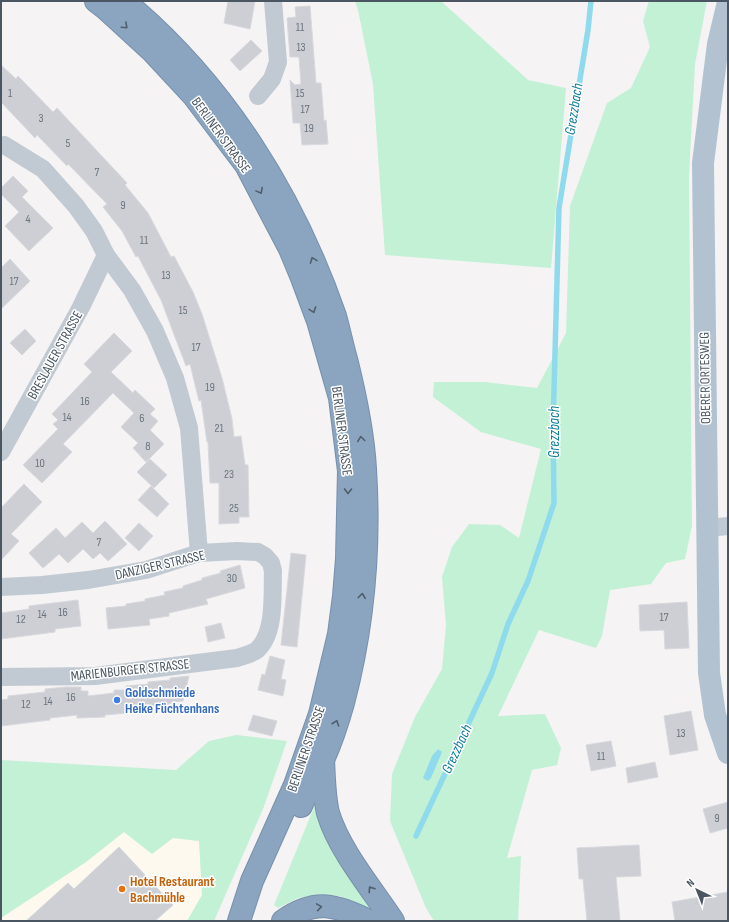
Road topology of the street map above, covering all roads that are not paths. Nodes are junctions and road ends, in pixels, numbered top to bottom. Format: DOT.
graph roads {
  1 [pos="96,1"];
  2 [pos="124,1"];
  3 [pos="273,1"];
  4 [pos="728,2"];
  5 [pos="258,96"];
  6 [pos="4,145"];
  7 [pos="106,255"];
  8 [pos="1,452"];
  9 [pos="718,527"];
  10 [pos="199,553"];
  11 [pos="1,587"];
  12 [pos="257,650"];
  13 [pos="1,677"];
  14 [pos="728,753"];
  15 [pos="323,760"];
  16 [pos="239,921"];
  17 [pos="242,921"];
  18 [pos="283,921"];
  19 [pos="369,921"];
  20 [pos="394,921"];
  1 -- 16 [label="highway, BERLINER STRASSE, one-way"];
  15 -- 2 [label="highway, BERLINER STRASSE, one-way"];
  3 -- 5 [label="street"];
  4 -- 9 [label="main road, OBERER ORTESWEG"];
  6 -- 7 [label="street"];
  7 -- 8 [label="street, BRESLAUER STRASSE"];
  7 -- 10 [label="street"];
  9 -- 14 [label="main road, OBERER ORTESWEG"];
  10 -- 11 [label="street, DANZIGER STRASSE"];
  10 -- 12 [label="street, DANZIGER STRASSE"];
  12 -- 13 [label="street, MARIENBURGER STRASSE"];
  15 -- 17 [label="highway, BERLINER STRASSE"];
  20 -- 15 [label="highway, one-way"];
  18 -- 19 [label="highway, one-way"];
}
